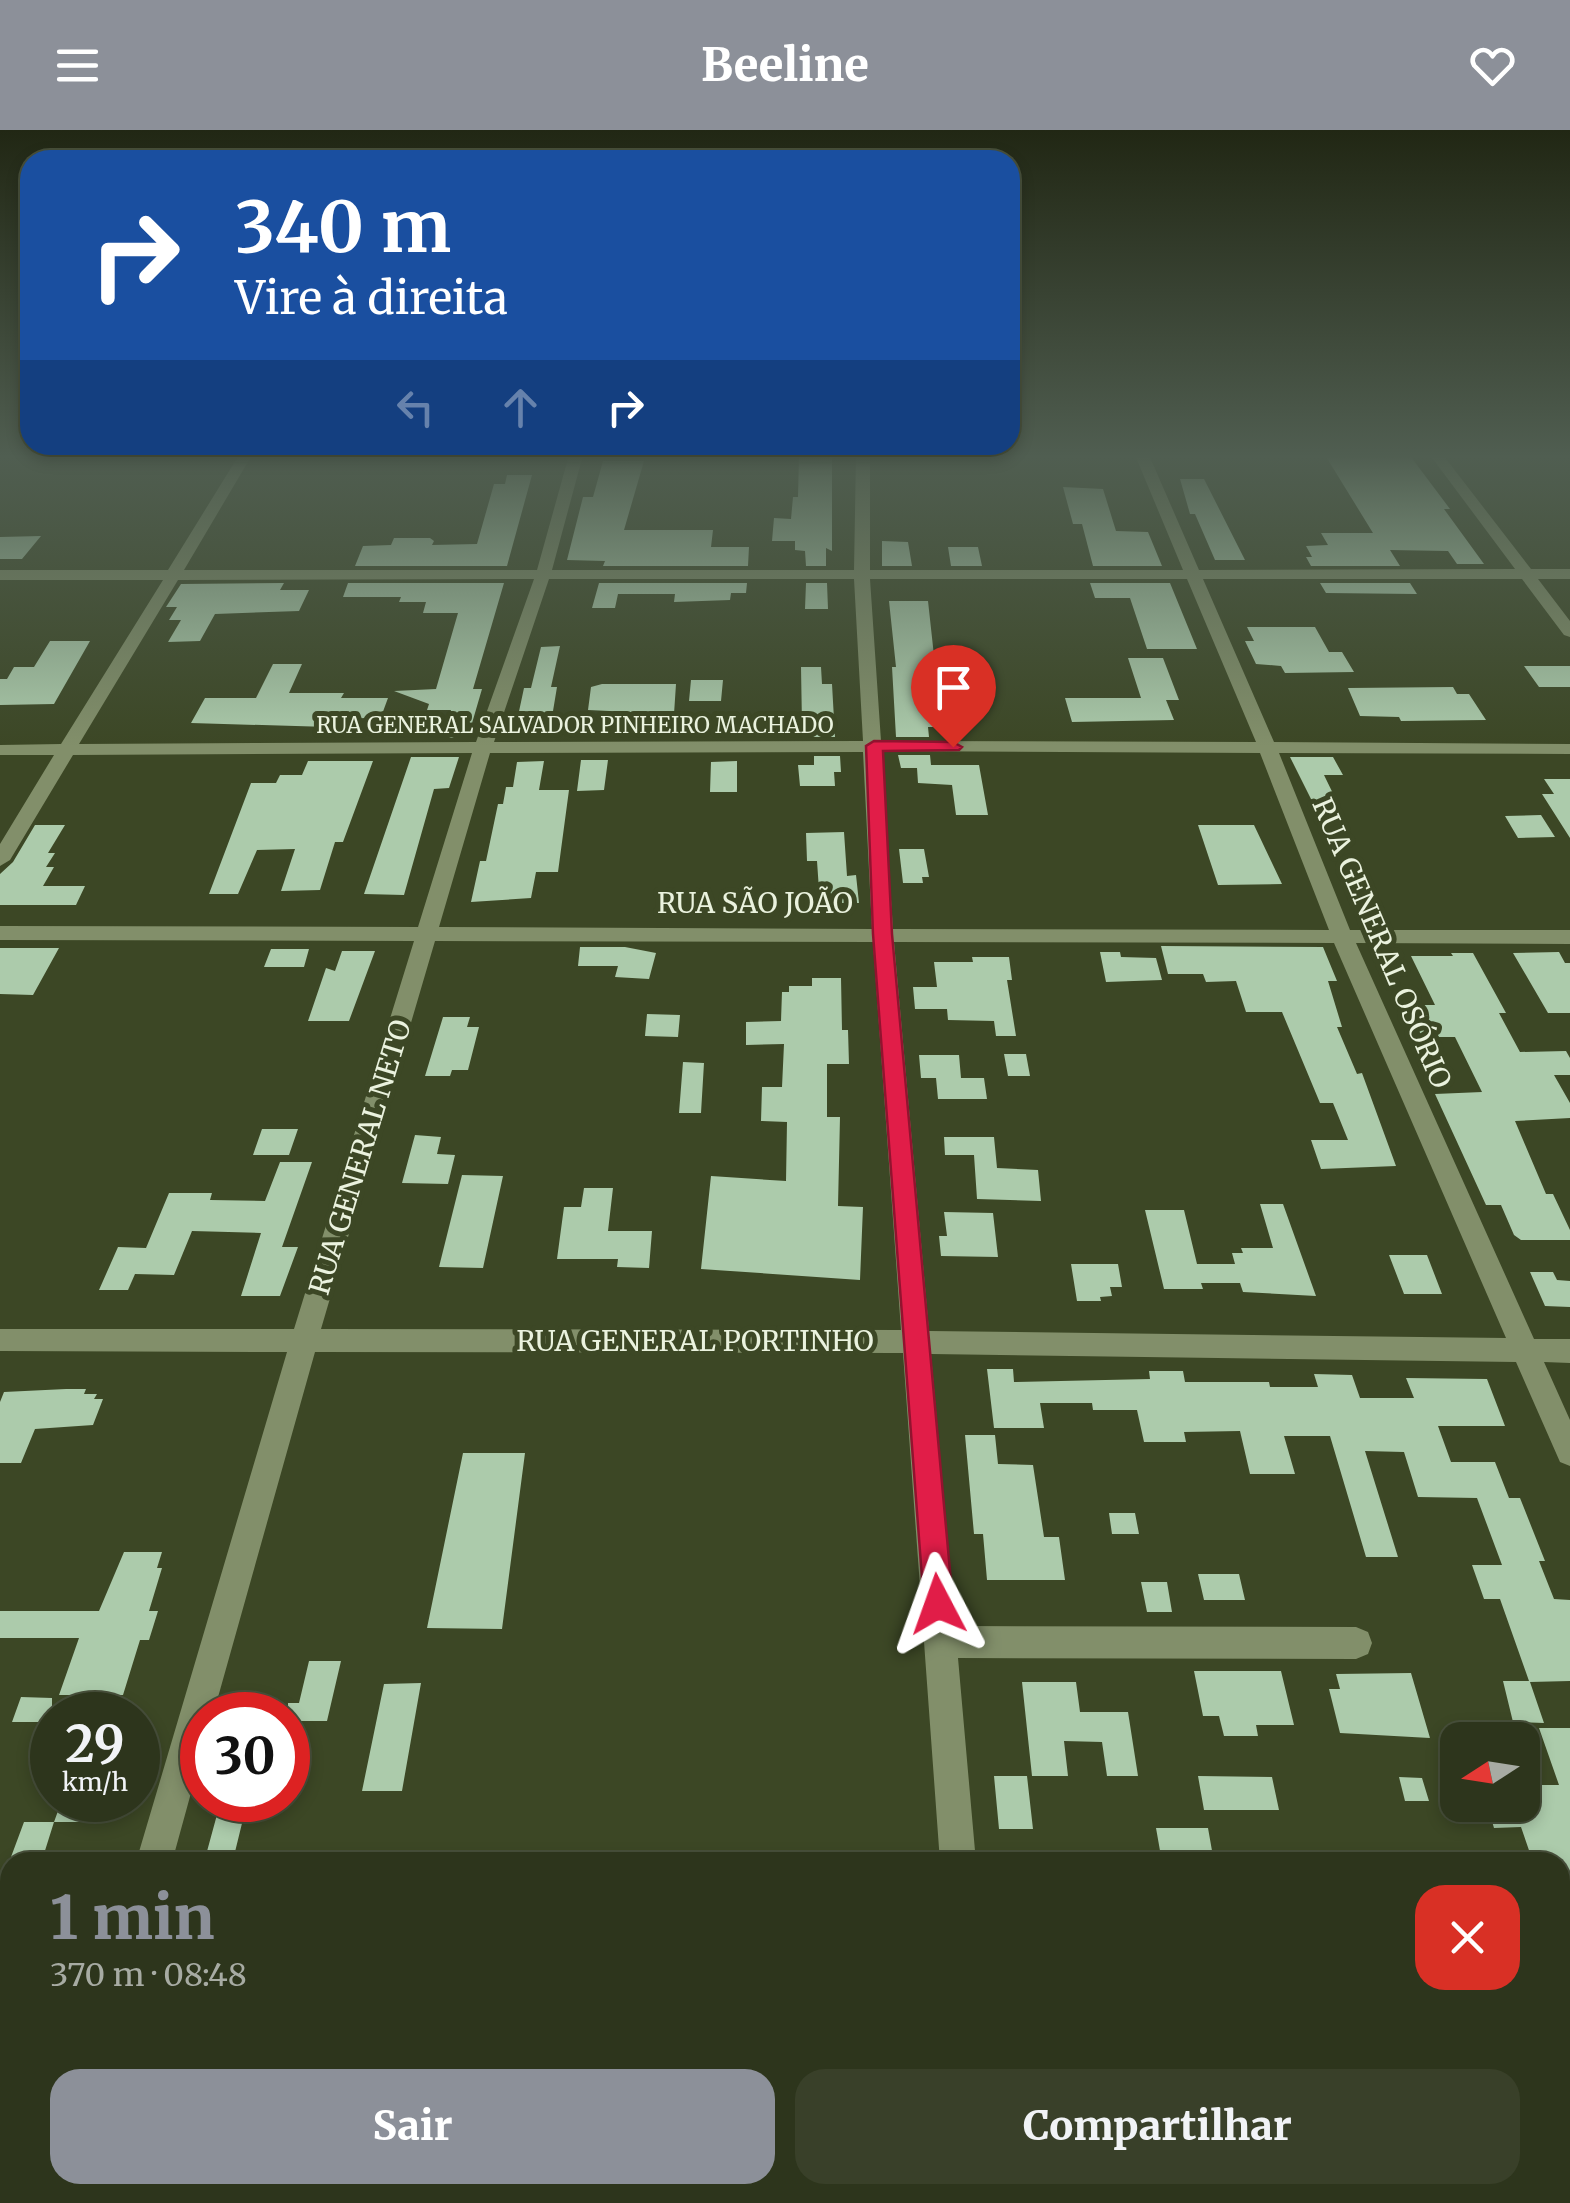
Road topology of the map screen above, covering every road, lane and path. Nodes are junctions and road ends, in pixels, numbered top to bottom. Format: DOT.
graph roads {
  1 [pos="186,552"];
  2 [pos="550,552"];
  3 [pos="862,552"];
  4 [pos="1183,552"];
  5 [pos="1509,552"];
  6 [pos="544,572"];
  7 [pos="0,574"];
  8 [pos="172,574"];
  9 [pos="1526,574"];
  10 [pos="1570,574"];
  11 [pos="862,575"];
  12 [pos="1193,575"];
  13 [pos="1570,632"];
  14 [pos="874,746"];
  15 [pos="483,748"];
  16 [pos="1268,749"];
  17 [pos="1570,749"];
  18 [pos="0,750"];
  19 [pos="70,750"];
  20 [pos="0,860"];
  21 [pos="430,932"];
  22 [pos="0,933"];
  23 [pos="883,934"];
  24 [pos="1342,936"];
  25 [pos="1570,937"];
  26 [pos="0,1340"];
  27 [pos="304,1341"];
  28 [pos="918,1342"];
  29 [pos="1527,1351"];
  30 [pos="1570,1351"];
  31 [pos="1570,1453"];
  32 [pos="941,1642"];
  33 [pos="1356,1643"];
  34 [pos="157,1852"];
  35 [pos="957,1852"];
  1 -- 8 [label="street"];
  2 -- 6 [label="street, RUA GENERAL NETO"];
  3 -- 11 [label="street"];
  4 -- 12 [label="street, RUA GENERAL OSÓRIO"];
  5 -- 9 [label="street"];
  6 -- 8 [label="street"];
  6 -- 11 [label="street"];
  6 -- 15 [label="street, RUA GENERAL NETO"];
  7 -- 8 [label="street"];
  8 -- 19 [label="street"];
  9 -- 10 [label="street"];
  9 -- 12 [label="street"];
  9 -- 13 [label="street"];
  11 -- 12 [label="street"];
  11 -- 14 [label="street"];
  12 -- 16 [label="street, RUA GENERAL OSÓRIO"];
  14 -- 15 [label="street, RUA GENERAL SALVADOR PINHEIRO MACHADO"];
  14 -- 16 [label="street, RUA GENERAL SALVADOR PINHEIRO MACHADO"];
  14 -- 23 [label="street"];
  15 -- 19 [label="street, RUA GENERAL SALVADOR PINHEIRO MACHADO"];
  15 -- 21 [label="street, RUA GENERAL NETO"];
  16 -- 17 [label="street, RUA GENERAL SALVADOR PINHEIRO MACHADO"];
  16 -- 24 [label="street, RUA GENERAL OSÓRIO"];
  18 -- 19 [label="street, RUA GENERAL SALVADOR PINHEIRO MACHADO"];
  19 -- 20 [label="street"];
  21 -- 22 [label="street, RUA SÃO JOÃO"];
  21 -- 23 [label="street, RUA SÃO JOÃO"];
  21 -- 27 [label="street, RUA GENERAL NETO"];
  23 -- 24 [label="street, RUA SÃO JOÃO"];
  23 -- 28 [label="street"];
  24 -- 25 [label="street, RUA SÃO JOÃO"];
  24 -- 29 [label="street, RUA GENERAL OSÓRIO"];
  26 -- 27 [label="street, RUA GENERAL PORTINHO"];
  27 -- 28 [label="street, RUA GENERAL PORTINHO"];
  27 -- 34 [label="street, RUA GENERAL NETO"];
  28 -- 29 [label="street, RUA GENERAL PORTINHO"];
  28 -- 32 [label="street"];
  29 -- 30 [label="street, RUA GENERAL PORTINHO"];
  29 -- 31 [label="street, RUA GENERAL OSÓRIO"];
  32 -- 33 [label="street"];
  32 -- 35 [label="street"];
}
